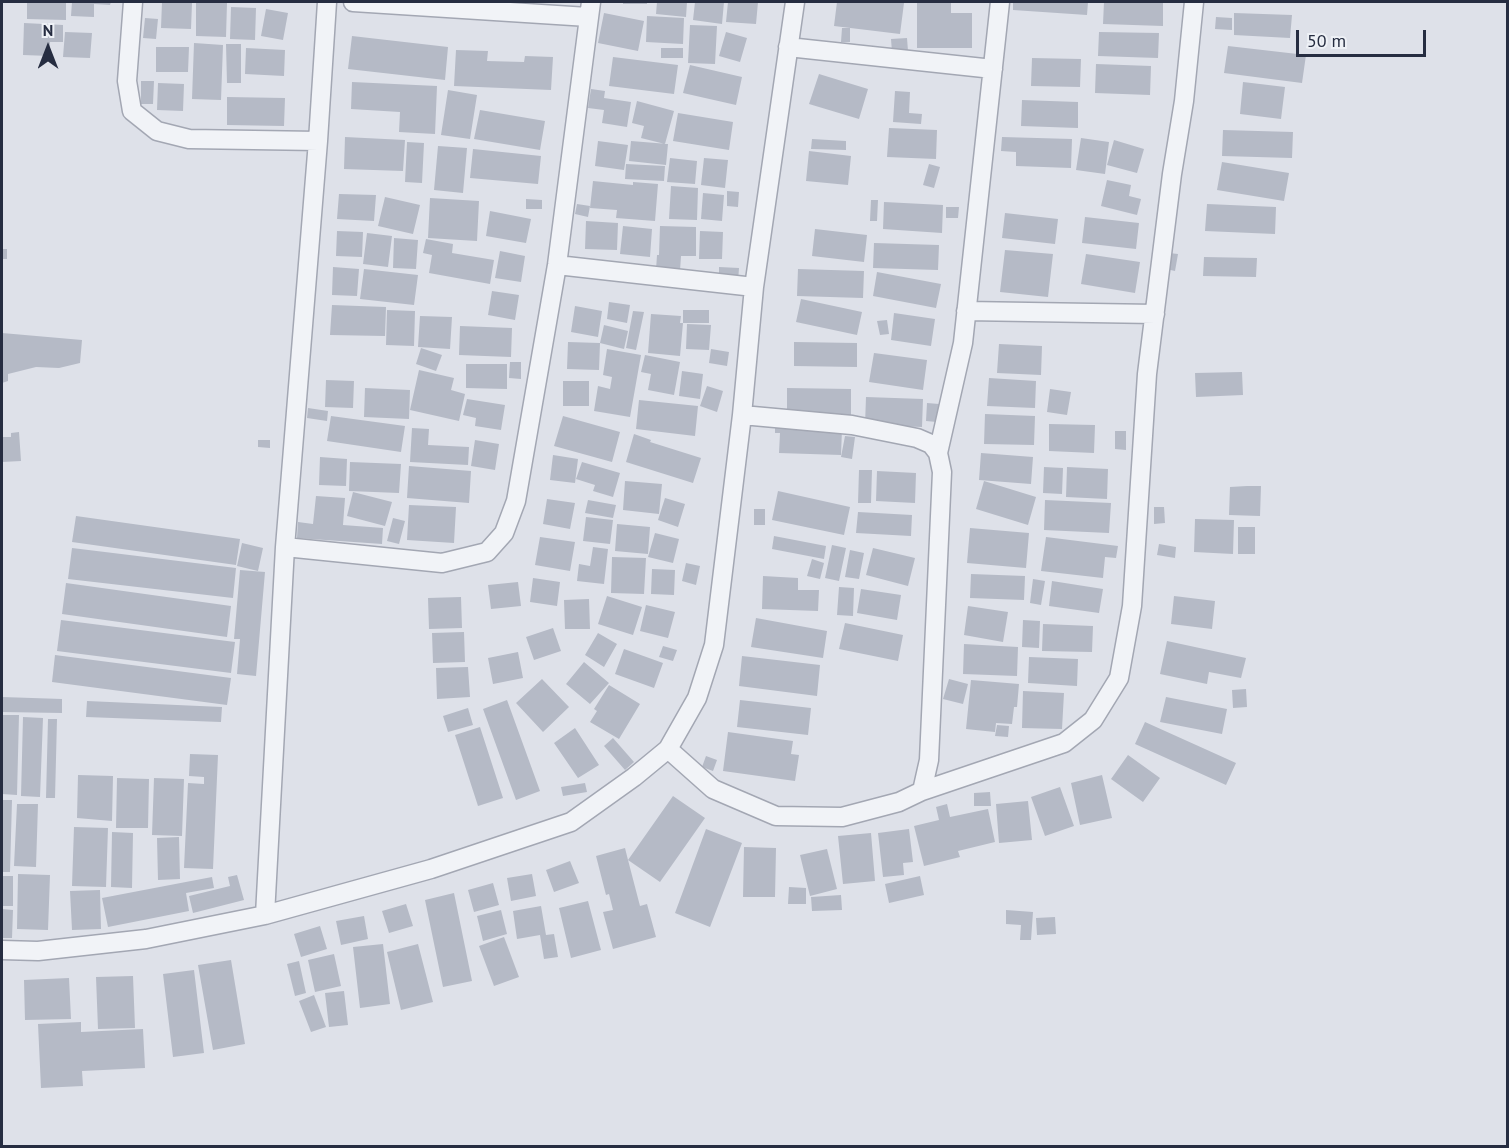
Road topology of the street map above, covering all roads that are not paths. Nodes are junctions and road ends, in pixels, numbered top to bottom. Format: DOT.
graph roads {
  1 [pos="133,2"];
  2 [pos="327,2"];
  3 [pos="353,2"];
  4 [pos="795,2"];
  5 [pos="1000,2"];
  6 [pos="1194,2"];
  7 [pos="590,9"];
  8 [pos="788,47"];
  9 [pos="993,69"];
  10 [pos="318,141"];
  11 [pos="556,265"];
  12 [pos="754,287"];
  13 [pos="966,311"];
  14 [pos="1155,314"];
  15 [pos="742,415"];
  16 [pos="938,453"];
  17 [pos="285,547"];
  18 [pos="668,749"];
  19 [pos="922,791"];
  20 [pos="265,915"];
  21 [pos="2,951"];
  1 -- 10 [label="street"];
  2 -- 10 [label="street"];
  3 -- 7 [label="street"];
  4 -- 8 [label="street"];
  5 -- 9 [label="street"];
  6 -- 14 [label="street"];
  7 -- 11 [label="street"];
  8 -- 9 [label="street"];
  8 -- 12 [label="street"];
  9 -- 13 [label="street"];
  10 -- 17 [label="street"];
  11 -- 12 [label="street"];
  11 -- 17 [label="street"];
  12 -- 15 [label="street"];
  13 -- 14 [label="street"];
  13 -- 16 [label="street"];
  14 -- 19 [label="street"];
  15 -- 16 [label="street"];
  15 -- 18 [label="street"];
  16 -- 19 [label="street"];
  17 -- 20 [label="street"];
  18 -- 19 [label="street"];
  18 -- 20 [label="street"];
  20 -- 21 [label="street"];
}
